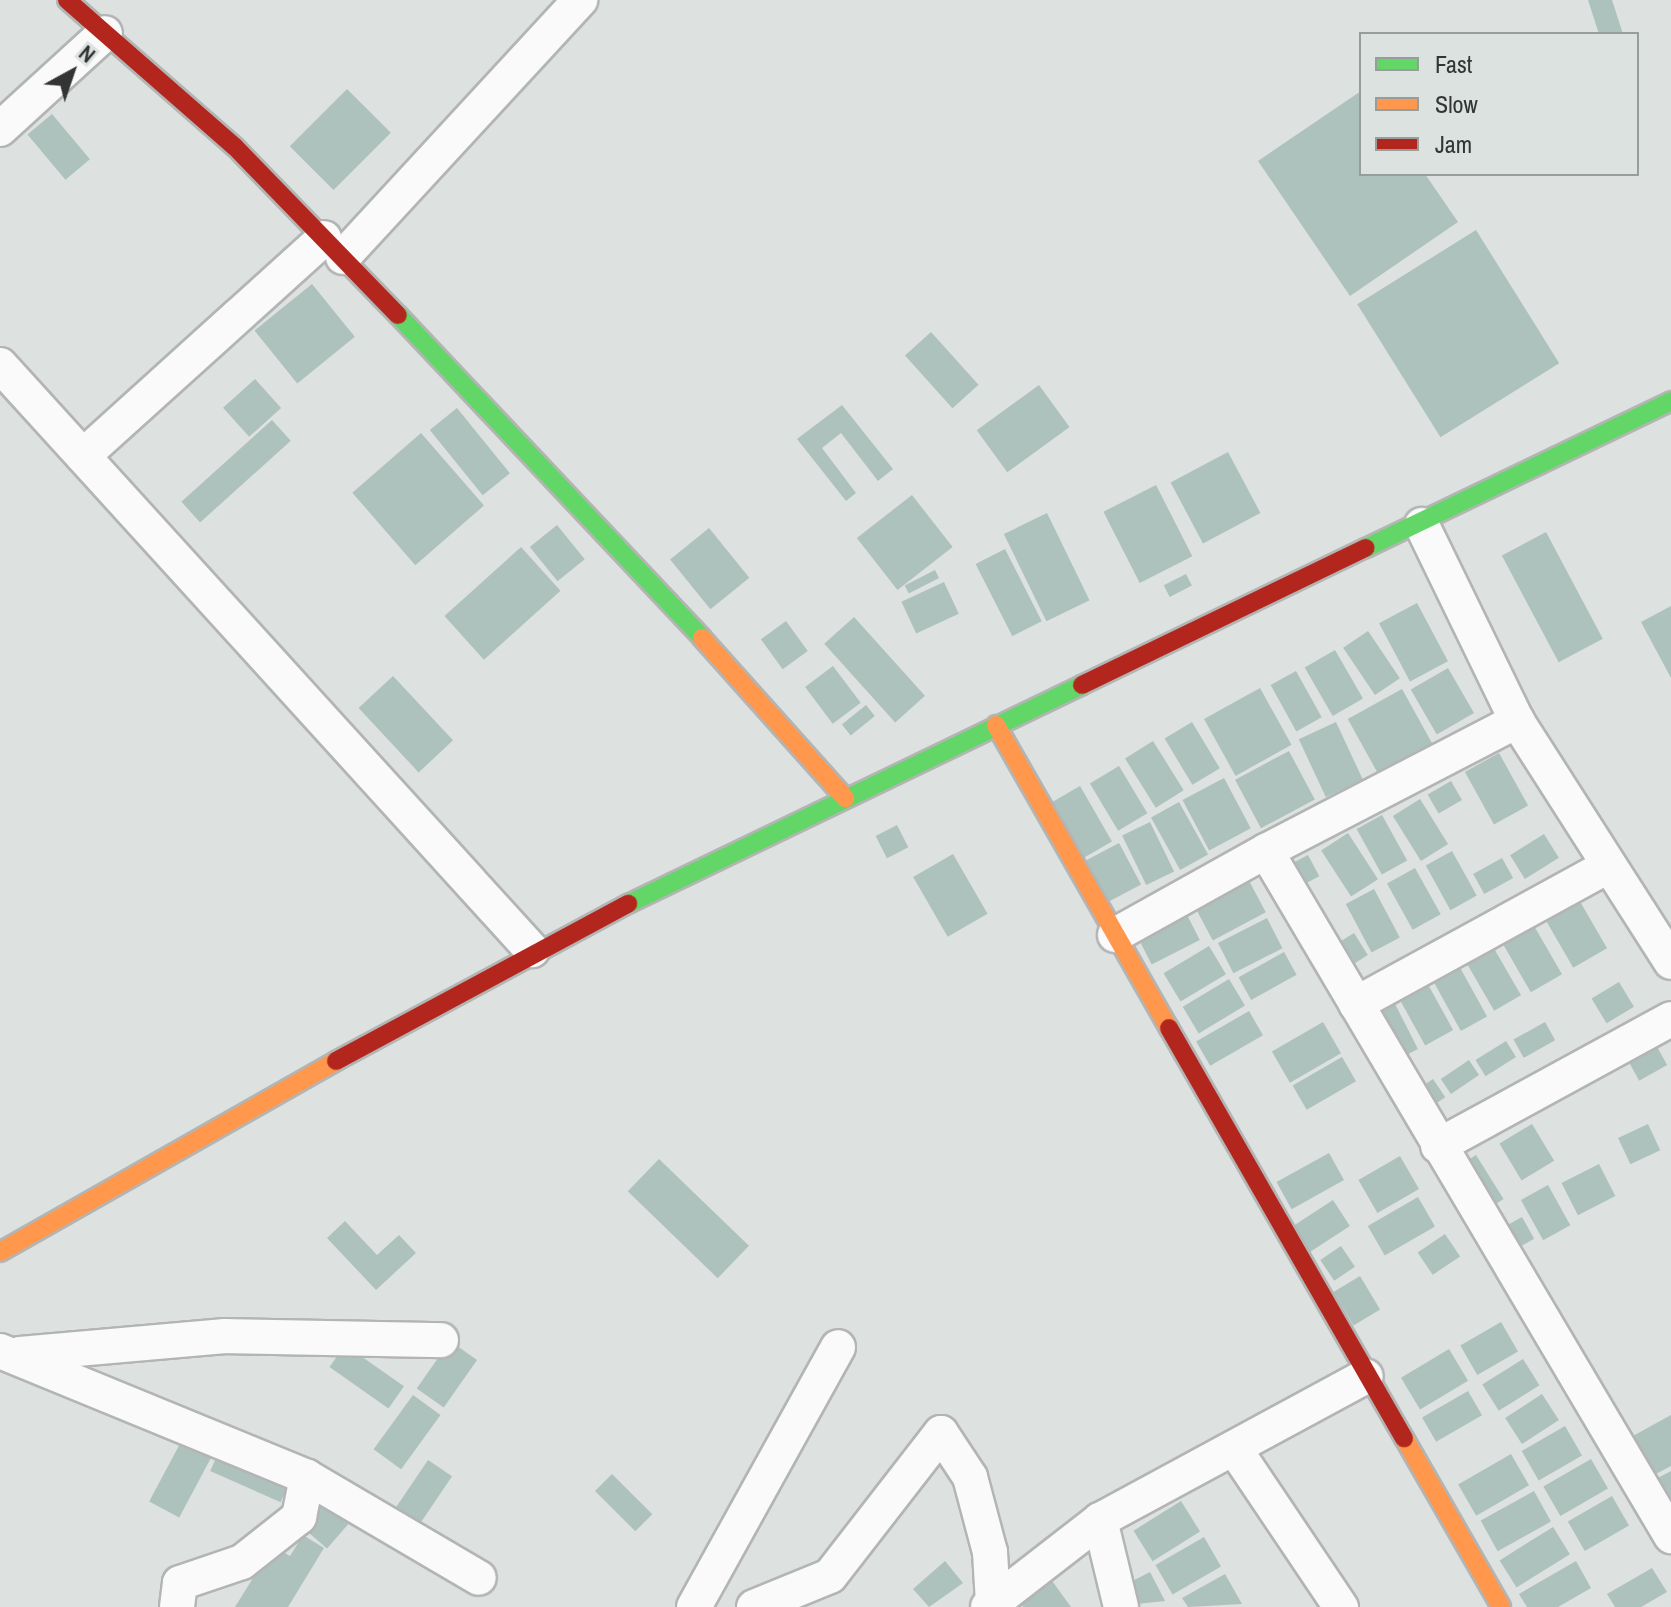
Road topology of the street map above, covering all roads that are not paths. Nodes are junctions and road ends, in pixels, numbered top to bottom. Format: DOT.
graph roads {
  1 [pos="67,0"];
  2 [pos="580,0"];
  3 [pos="105,33"];
  4 [pos="0,129"];
  5 [pos="333,248"];
  6 [pos="0,365"];
  7 [pos="1671,401"];
  8 [pos="83,456"];
  9 [pos="1422,525"];
  10 [pos="1517,721"];
  11 [pos="996,725"];
  12 [pos="845,798"];
  13 [pos="1266,851"];
  14 [pos="1606,867"];
  15 [pos="1115,935"];
  16 [pos="532,950"];
  17 [pos="1671,962"];
  18 [pos="1356,1004"];
  19 [pos="1671,1019"];
  20 [pos="1438,1146"];
  21 [pos="0,1252"];
  22 [pos="441,1340"];
  23 [pos="838,1347"];
  24 [pos="8,1353"];
  25 [pos="1366,1376"];
  26 [pos="1234,1448"];
  27 [pos="307,1477"];
  28 [pos="1100,1520"];
  29 [pos="1671,1536"];
  30 [pos="479,1578"];
  31 [pos="991,1605"];
  32 [pos="177,1607"];
  33 [pos="694,1607"];
  34 [pos="754,1607"];
  35 [pos="1121,1607"];
  36 [pos="1341,1607"];
  37 [pos="1501,1607"];
  1 -- 3 [label="street"];
  2 -- 5 [label="street"];
  3 -- 4 [label="street"];
  3 -- 5 [label="street"];
  5 -- 8 [label="street"];
  5 -- 12 [label="street"];
  6 -- 8 [label="street"];
  7 -- 9 [label="street"];
  8 -- 16 [label="street"];
  9 -- 10 [label="street"];
  9 -- 11 [label="street"];
  10 -- 13 [label="street"];
  10 -- 14 [label="street"];
  11 -- 12 [label="street"];
  11 -- 15 [label="street"];
  12 -- 16 [label="street"];
  13 -- 15 [label="street"];
  13 -- 18 [label="street"];
  14 -- 17 [label="street"];
  14 -- 18 [label="street"];
  15 -- 25 [label="street"];
  16 -- 21 [label="street"];
  18 -- 20 [label="street"];
  19 -- 20 [label="street"];
  20 -- 29 [label="street"];
  22 -- 24 [label="street"];
  23 -- 33 [label="street"];
  24 -- 27 [label="street"];
  25 -- 26 [label="street"];
  25 -- 37 [label="street"];
  26 -- 28 [label="street"];
  26 -- 36 [label="street"];
  27 -- 30 [label="street"];
  27 -- 32 [label="street"];
  28 -- 31 [label="street"];
  28 -- 35 [label="street"];
  31 -- 34 [label="street"];
}
